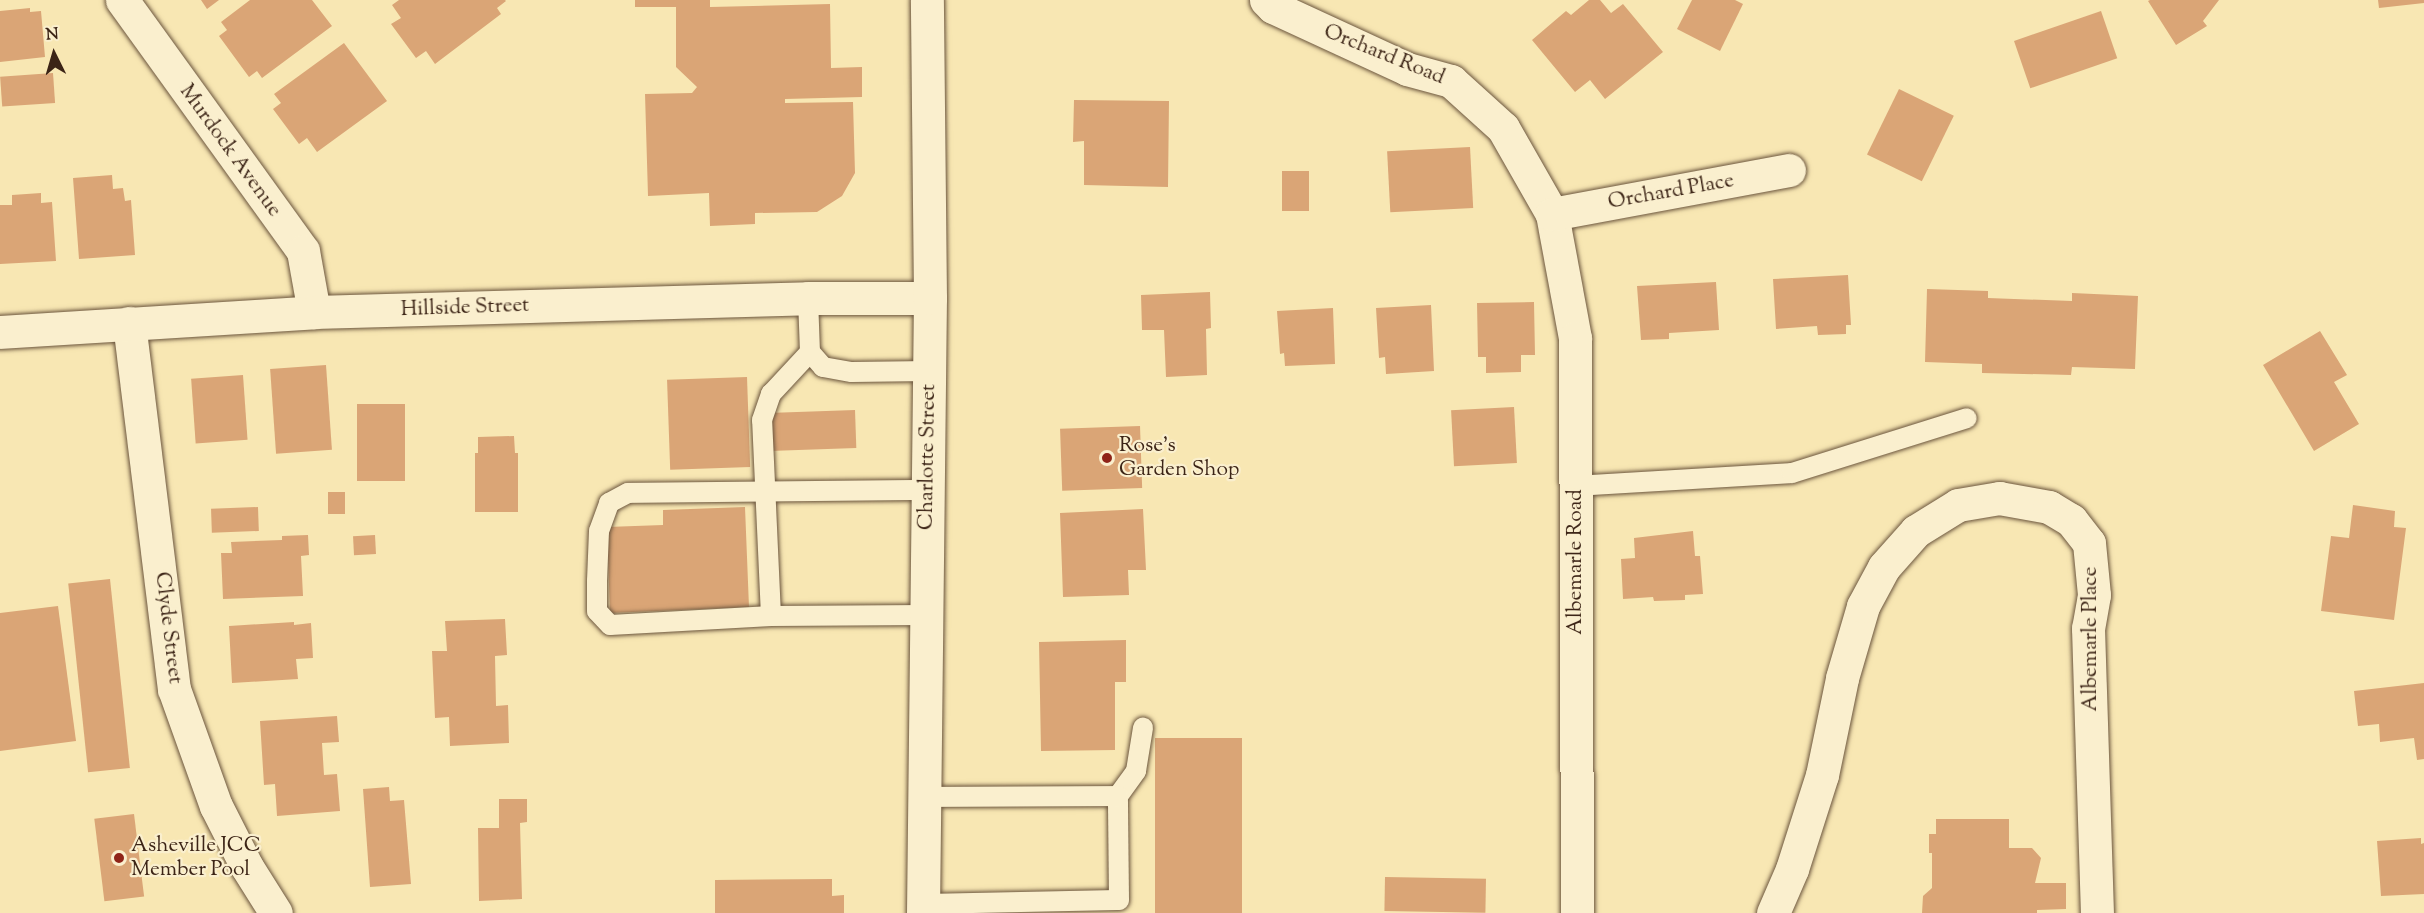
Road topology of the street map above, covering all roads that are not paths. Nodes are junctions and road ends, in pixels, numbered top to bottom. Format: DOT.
graph roads {
  1 [pos="122,0"];
  2 [pos="927,0"];
  3 [pos="1266,0"];
  4 [pos="1789,170"];
  5 [pos="1552,214"];
  6 [pos="808,298"];
  7 [pos="930,298"];
  8 [pos="314,312"];
  9 [pos="129,323"];
  10 [pos="0,332"];
  11 [pos="810,352"];
  12 [pos="929,370"];
  13 [pos="1967,418"];
  14 [pos="1576,486"];
  15 [pos="765,490"];
  16 [pos="928,490"];
  17 [pos="926,615"];
  18 [pos="771,616"];
  19 [pos="1143,728"];
  20 [pos="1118,796"];
  21 [pos="924,797"];
  22 [pos="923,908"];
  23 [pos="276,913"];
  24 [pos="1577,913"];
  25 [pos="1773,913"];
  26 [pos="2097,913"];
  1 -- 8 [label="street, Murdock Avenue"];
  2 -- 7 [label="street, Charlotte Street"];
  3 -- 5 [label="street, Orchard Road"];
  4 -- 5 [label="street, Orchard Place"];
  5 -- 14 [label="street, Albemarle Road"];
  6 -- 7 [label="street, Hillside Street"];
  6 -- 8 [label="street, Hillside Street"];
  6 -- 11 [label="lane"];
  7 -- 12 [label="street, Charlotte Street"];
  8 -- 9 [label="street, Hillside Street"];
  9 -- 10 [label="street, Hillside Street"];
  9 -- 23 [label="street, Clyde Street"];
  11 -- 12 [label="lane"];
  11 -- 15 [label="lane"];
  12 -- 16 [label="street, Charlotte Street"];
  13 -- 14 [label="lane"];
  14 -- 24 [label="street, Albemarle Road"];
  15 -- 16 [label="lane"];
  15 -- 18 [label="lane"];
  15 -- 18 [label="lane"];
  16 -- 17 [label="street, Charlotte Street"];
  17 -- 18 [label="lane"];
  17 -- 21 [label="street, Charlotte Street"];
  19 -- 20 [label="lane"];
  20 -- 21 [label="lane"];
  20 -- 22 [label="lane"];
  21 -- 22 [label="street, Charlotte Street"];
  25 -- 26 [label="street, Albemarle Place"];
}
